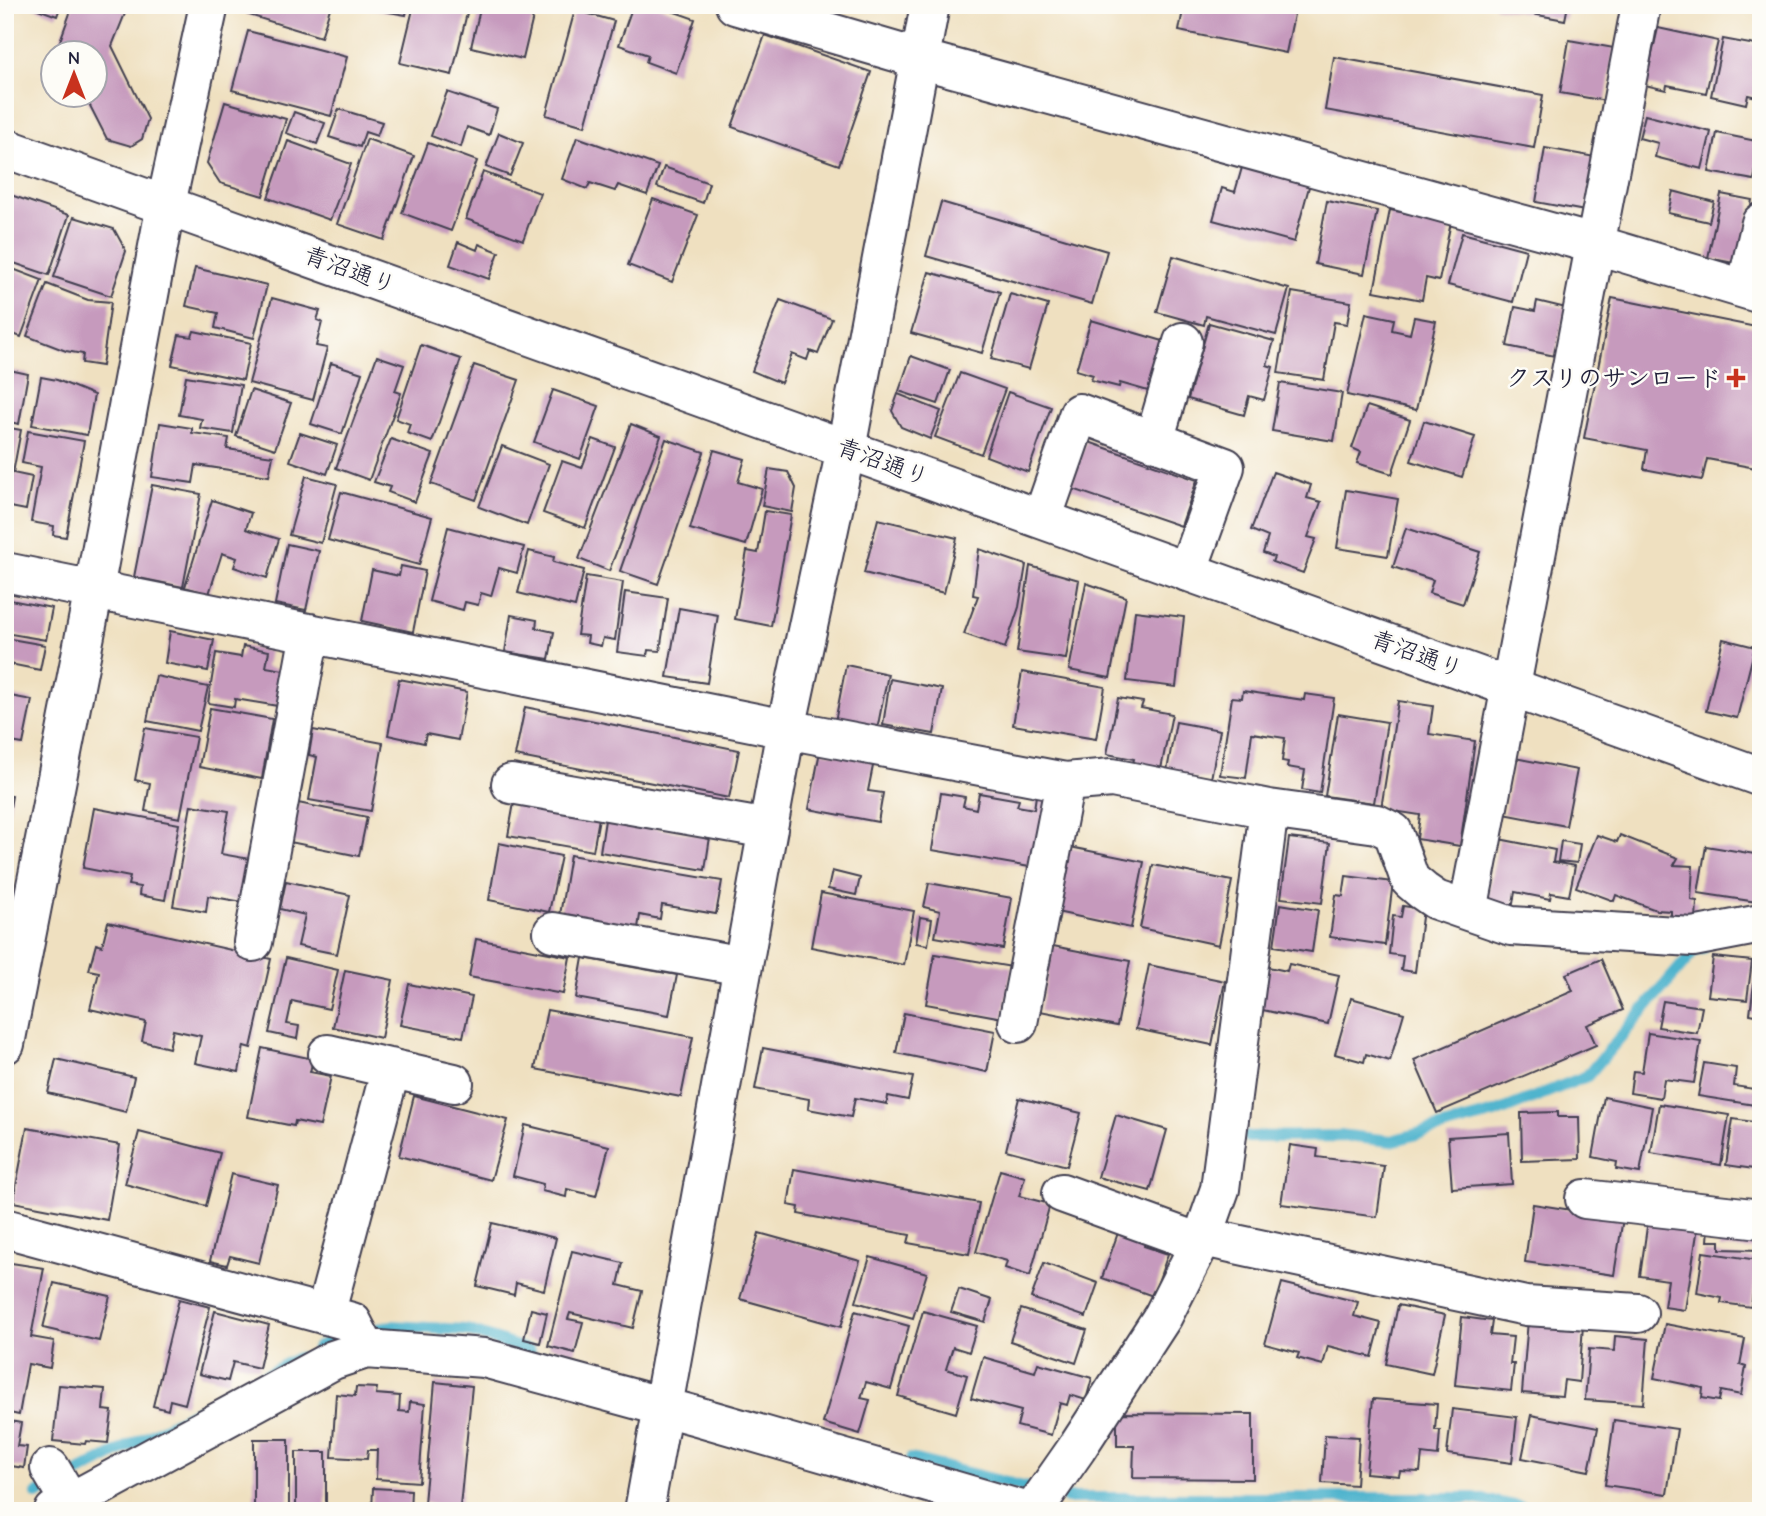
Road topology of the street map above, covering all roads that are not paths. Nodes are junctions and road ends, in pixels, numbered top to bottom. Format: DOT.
graph roads {
  1 [pos="209,5"];
  2 [pos="735,5"];
  3 [pos="930,5"];
  4 [pos="1641,5"];
  5 [pos="920,59"];
  6 [pos="5,148"];
  7 [pos="166,204"];
  8 [pos="1761,223"];
  9 [pos="1597,245"];
  10 [pos="1754,291"];
  11 [pos="1183,342"];
  12 [pos="1154,441"];
  13 [pos="846,449"];
  14 [pos="1042,520"];
  15 [pos="5,572"];
  16 [pos="1187,572"];
  17 [pos="94,589"];
  18 [pos="310,632"];
  19 [pos="1510,688"];
  20 [pos="786,729"];
  21 [pos="1761,777"];
  22 [pos="1065,782"];
  23 [pos="511,784"];
  24 [pos="1269,809"];
  25 [pos="768,829"];
  26 [pos="1468,911"];
  27 [pos="1761,924"];
  28 [pos="553,932"];
  29 [pos="253,942"];
  30 [pos="743,966"];
  31 [pos="1018,1023"];
  32 [pos="5,1044"];
  33 [pos="328,1054"];
  34 [pos="391,1068"];
  35 [pos="454,1083"];
  36 [pos="1062,1193"];
  37 [pos="1585,1199"];
  38 [pos="1761,1219"];
  39 [pos="5,1228"];
  40 [pos="1202,1240"];
  41 [pos="1638,1313"];
  42 [pos="352,1333"];
  43 [pos="663,1406"];
  44 [pos="60,1493"];
  45 [pos="644,1511"];
  46 [pos="1025,1511"];
  47 [pos="1033,1511"];
  1 -- 7 [label="street"];
  2 -- 5 [label="street"];
  3 -- 5 [label="street"];
  4 -- 9 [label="street"];
  5 -- 9 [label="street"];
  5 -- 13 [label="street"];
  6 -- 7 [label="street, 青沼通り"];
  7 -- 13 [label="street, 青沼通り"];
  7 -- 17 [label="street"];
  8 -- 10 [label="street"];
  9 -- 10 [label="street"];
  9 -- 19 [label="street"];
  11 -- 12 [label="street"];
  12 -- 14 [label="street"];
  12 -- 16 [label="street"];
  13 -- 14 [label="street, 青沼通り"];
  13 -- 20 [label="street"];
  14 -- 16 [label="street, 青沼通り"];
  15 -- 17 [label="street"];
  16 -- 19 [label="street, 青沼通り"];
  17 -- 18 [label="street"];
  17 -- 32 [label="street"];
  18 -- 20 [label="street"];
  18 -- 29 [label="street"];
  19 -- 21 [label="street, 青沼通り"];
  19 -- 26 [label="street"];
  20 -- 22 [label="street"];
  20 -- 25 [label="street"];
  22 -- 24 [label="street"];
  22 -- 31 [label="street"];
  23 -- 25 [label="street"];
  24 -- 26 [label="street"];
  24 -- 40 [label="street"];
  25 -- 30 [label="street"];
  26 -- 27 [label="street"];
  28 -- 30 [label="street"];
  30 -- 43 [label="street"];
  33 -- 34 [label="street"];
  34 -- 35 [label="street"];
  34 -- 42 [label="street"];
  36 -- 40 [label="street"];
  37 -- 38 [label="street"];
  39 -- 42 [label="street"];
  40 -- 41 [label="street"];
  40 -- 47 [label="street"];
  42 -- 43 [label="street"];
  42 -- 44 [label="street"];
  43 -- 45 [label="street"];
  43 -- 46 [label="street"];
}
